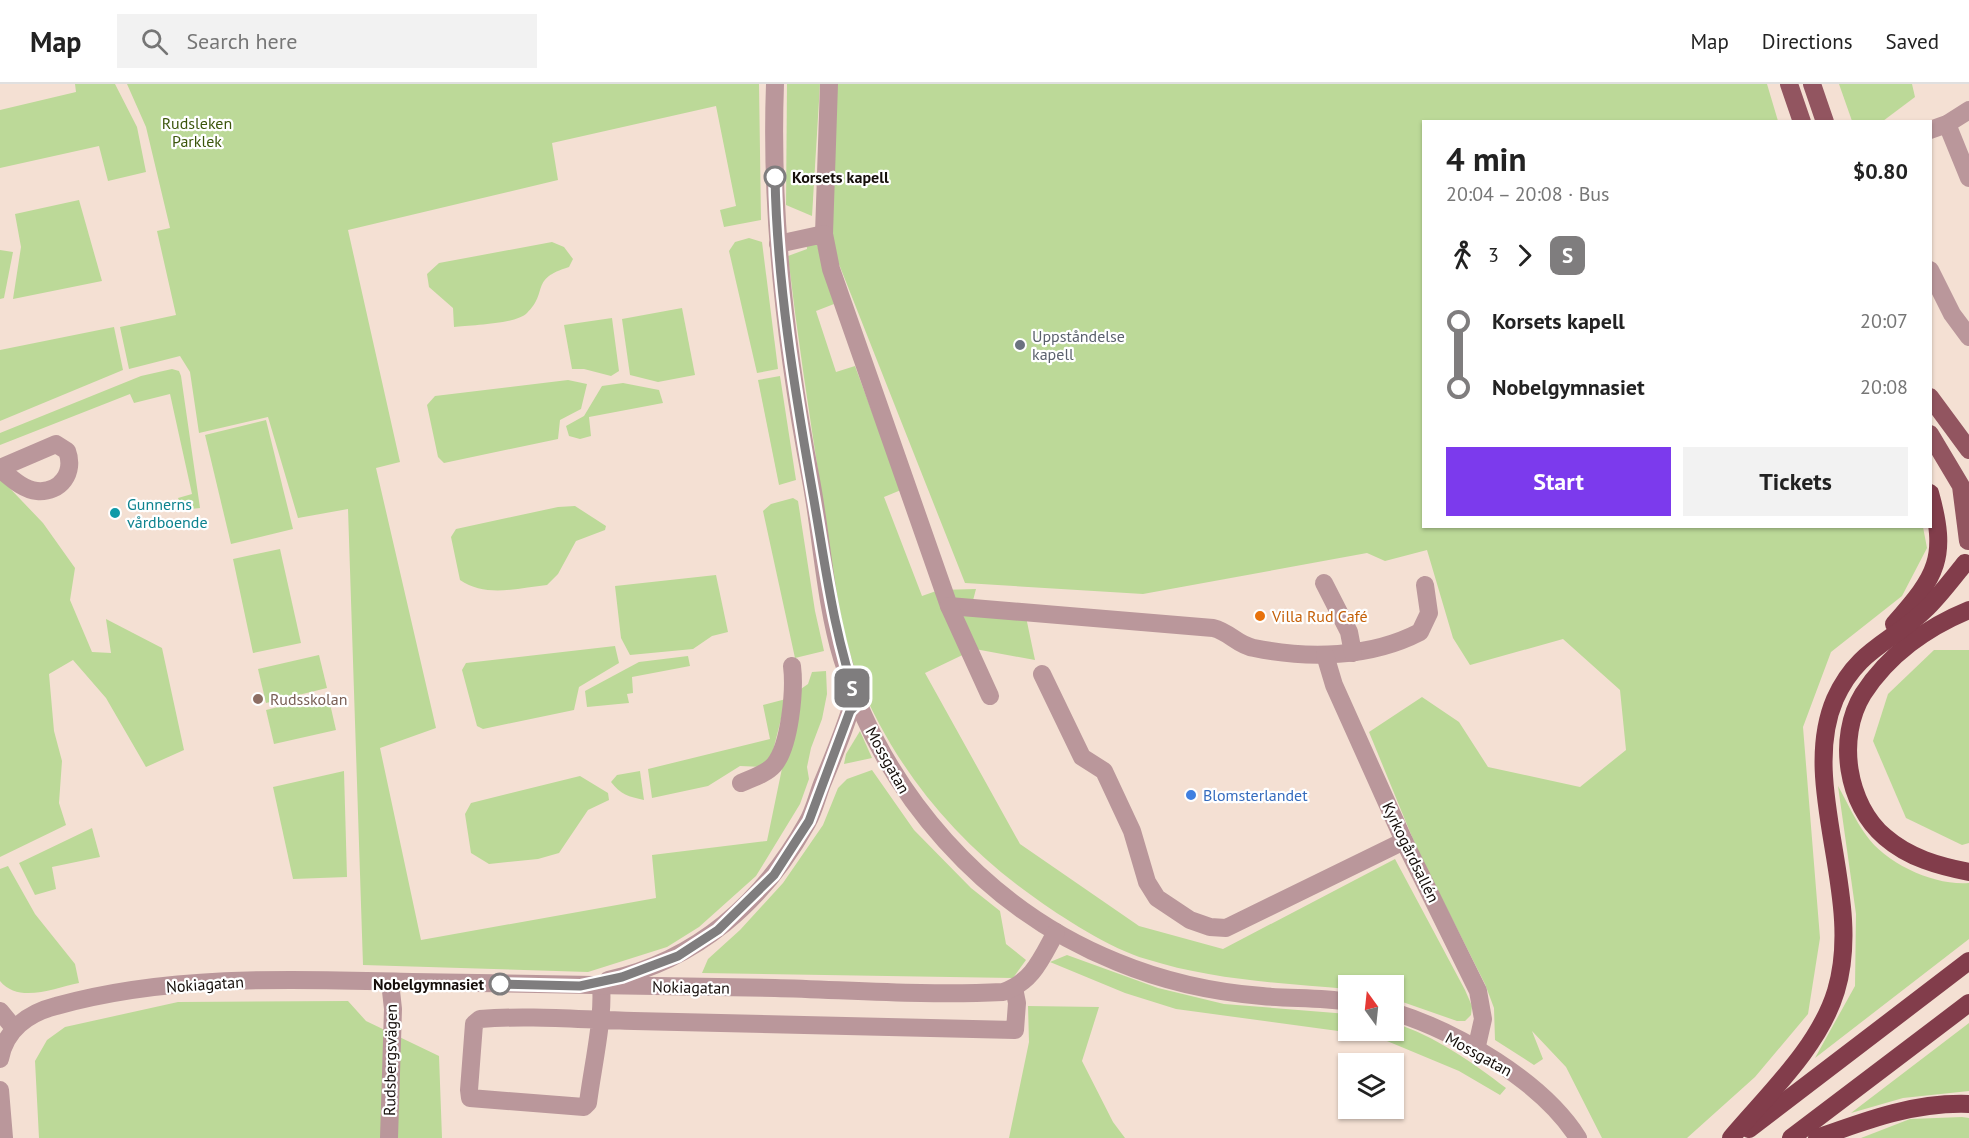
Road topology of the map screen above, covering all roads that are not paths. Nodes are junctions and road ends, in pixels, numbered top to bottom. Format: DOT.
graph roads {
  1 [pos="775,84"];
  2 [pos="829,84"];
  3 [pos="1789,84"];
  4 [pos="1812,84"];
  5 [pos="1969,110"];
  6 [pos="1801,120"];
  7 [pos="1824,120"];
  8 [pos="1939,127"];
  9 [pos="1969,178"];
  10 [pos="824,234"];
  11 [pos="778,244"];
  12 [pos="1932,274"];
  13 [pos="1969,337"];
  14 [pos="1932,400"];
  15 [pos="1932,437"];
  16 [pos="1969,450"];
  17 [pos="0,469"];
  18 [pos="1932,503"];
  19 [pos="1968,540"];
  20 [pos="1967,570"];
  21 [pos="1324,582"];
  22 [pos="1425,585"];
  23 [pos="950,606"];
  24 [pos="1969,610"];
  25 [pos="1875,646"];
  26 [pos="1353,653"];
  27 [pos="1325,655"];
  28 [pos="792,666"];
  29 [pos="1042,675"];
  30 [pos="990,696"];
  31 [pos="858,703"];
  32 [pos="741,783"];
  33 [pos="1404,842"];
  34 [pos="1969,872"];
  35 [pos="1056,932"];
  36 [pos="1969,961"];
  37 [pos="390,982"];
  38 [pos="580,986"];
  39 [pos="601,987"];
  40 [pos="1014,988"];
  41 [pos="1338,1001"];
  42 [pos="1969,1003"];
  43 [pos="0,1011"];
  44 [pos="1404,1017"];
  45 [pos="598,1020"];
  46 [pos="14,1028"];
  47 [pos="1476,1050"];
  48 [pos="0,1059"];
  49 [pos="0,1090"];
  50 [pos="1969,1104"];
  51 [pos="4,1138"];
  52 [pos="389,1138"];
  53 [pos="1578,1138"];
  54 [pos="1731,1138"];
  55 [pos="1737,1138"];
  56 [pos="1791,1138"];
  57 [pos="1817,1138"];
  1 -- 11 [label="street, Mossgatan"];
  2 -- 10 [label="street"];
  3 -- 6 [label="main road"];
  4 -- 7 [label="main road"];
  5 -- 8 [label="street"];
  8 -- 9 [label="street"];
  10 -- 11 [label="street"];
  10 -- 23 [label="street"];
  11 -- 31 [label="street, Mossgatan"];
  12 -- 13 [label="street"];
  14 -- 16 [label="main road"];
  15 -- 19 [label="main road"];
  17 -- 17 [label="street"];
  18 -- 25 [label="highway"];
  19 -- 20 [label="main road"];
  20 -- 25 [label="highway"];
  21 -- 26 [label="street"];
  22 -- 26 [label="street"];
  23 -- 27 [label="street"];
  23 -- 30 [label="street"];
  24 -- 34 [label="highway"];
  25 -- 54 [label="highway"];
  26 -- 27 [label="street"];
  27 -- 33 [label="street, Kyrkogårdsallén"];
  28 -- 32 [label="street"];
  29 -- 33 [label="street"];
  31 -- 35 [label="street, Mossgatan"];
  31 -- 38 [label="street"];
  33 -- 47 [label="street, Kyrkogårdsallén"];
  35 -- 40 [label="street"];
  35 -- 41 [label="street, Mossgatan"];
  36 -- 55 [label="highway"];
  37 -- 38 [label="street, Nokiagatan"];
  37 -- 46 [label="street, Nokiagatan"];
  37 -- 52 [label="street, Rudsbergsvägen"];
  38 -- 39 [label="street, Nokiagatan"];
  39 -- 40 [label="street, Nokiagatan"];
  39 -- 45 [label="street"];
  40 -- 45 [label="street"];
  42 -- 56 [label="highway"];
  43 -- 46 [label="street"];
  44 -- 47 [label="street, Mossgatan"];
  45 -- 45 [label="street"];
  46 -- 48 [label="street"];
  47 -- 53 [label="street, Mossgatan"];
  49 -- 51 [label="street"];
  50 -- 57 [label="highway"];
}
